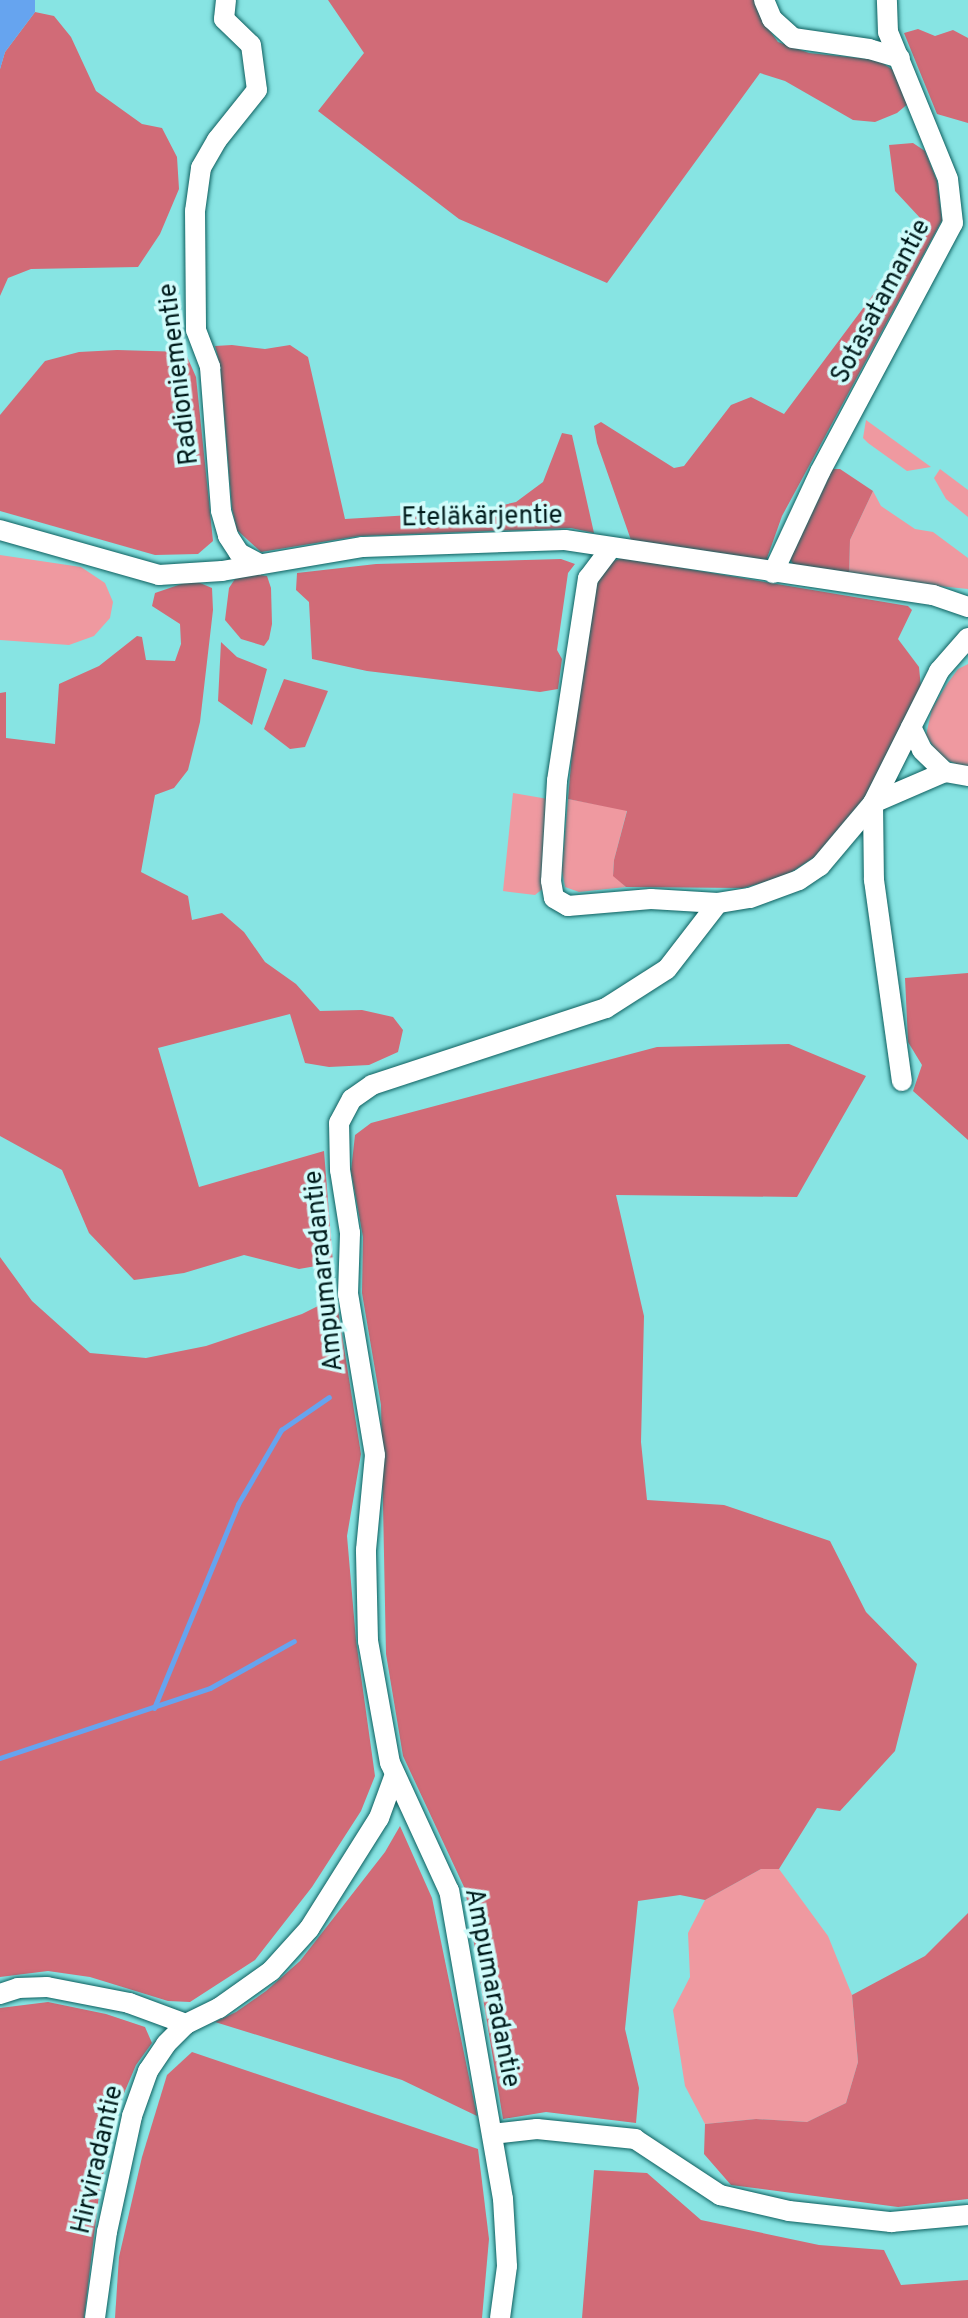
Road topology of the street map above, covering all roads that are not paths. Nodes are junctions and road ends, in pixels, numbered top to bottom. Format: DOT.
graph roads {
  1 [pos="226,0"];
  2 [pos="764,0"];
  3 [pos="887,0"];
  4 [pos="900,58"];
  5 [pos="0,530"];
  6 [pos="611,548"];
  7 [pos="260,564"];
  8 [pos="773,573"];
  9 [pos="968,607"];
  10 [pos="968,638"];
  11 [pos="911,727"];
  12 [pos="945,772"];
  13 [pos="968,776"];
  14 [pos="873,803"];
  15 [pos="718,903"];
  16 [pos="902,1081"];
  17 [pos="394,1777"];
  18 [pos="0,1994"];
  19 [pos="186,2024"];
  20 [pos="492,2134"];
  21 [pos="968,2215"];
  22 [pos="95,2318"];
  23 [pos="500,2318"];
  1 -- 7 [label="street, Radioniementie"];
  2 -- 4 [label="street"];
  3 -- 4 [label="street, Sotasatamantie"];
  4 -- 8 [label="street, Sotasatamantie"];
  5 -- 7 [label="street, Eteläkärjentie"];
  6 -- 7 [label="street, Eteläkärjentie"];
  6 -- 8 [label="street, Eteläkärjentie"];
  6 -- 15 [label="street"];
  8 -- 9 [label="street, Eteläkärjentie"];
  10 -- 11 [label="street"];
  11 -- 12 [label="street"];
  11 -- 14 [label="street"];
  12 -- 13 [label="street"];
  12 -- 14 [label="street"];
  14 -- 15 [label="street"];
  14 -- 16 [label="street"];
  15 -- 17 [label="street, Ampumaradantie"];
  17 -- 19 [label="street, Hirviradantie"];
  17 -- 20 [label="street, Ampumaradantie"];
  18 -- 19 [label="street"];
  19 -- 22 [label="street, Hirviradantie"];
  20 -- 21 [label="street"];
  20 -- 23 [label="street, Ampumaradantie"];
}
